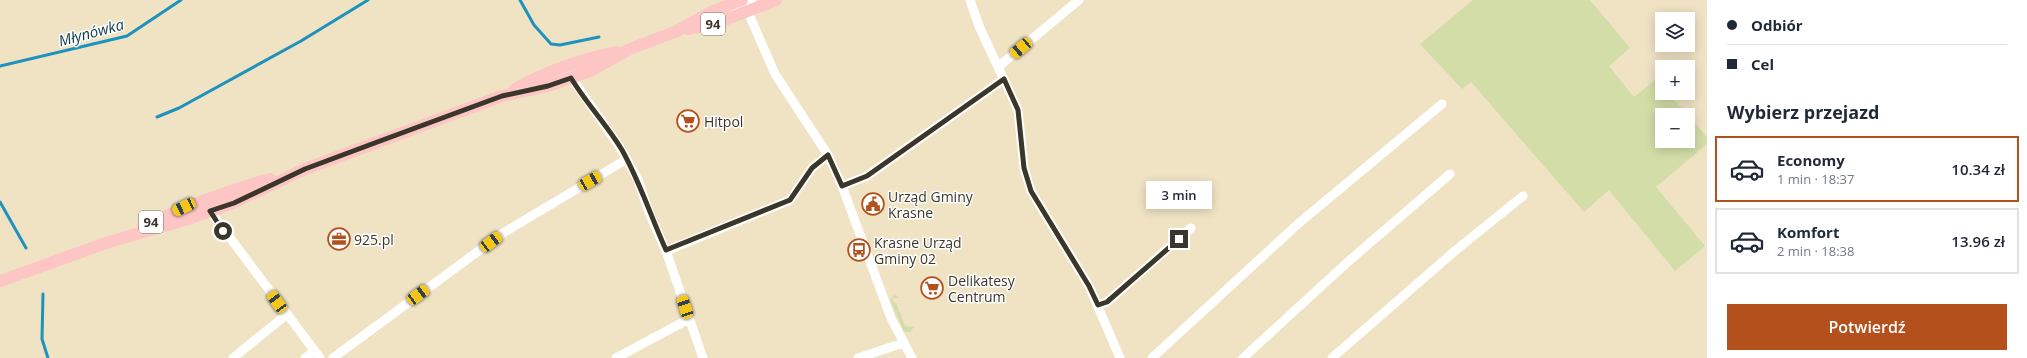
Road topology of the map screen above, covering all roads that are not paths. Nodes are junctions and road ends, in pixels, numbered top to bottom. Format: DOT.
graph roads {
  1 [pos="742,0"];
  2 [pos="752,0"];
  3 [pos="776,0"];
  4 [pos="970,0"];
  5 [pos="1079,0"];
  6 [pos="728,5"];
  7 [pos="748,12"];
  8 [pos="677,31"];
  9 [pos="630,49"];
  10 [pos="588,58"];
  11 [pos="998,67"];
  12 [pos="550,72"];
  13 [pos="571,78"];
  14 [pos="1004,79"];
  15 [pos="502,96"];
  16 [pos="1442,104"];
  17 [pos="828,155"];
  18 [pos="627,159"];
  19 [pos="305,169"];
  20 [pos="1450,174"];
  21 [pos="842,186"];
  22 [pos="222,193"];
  23 [pos="1523,196"];
  24 [pos="192,204"];
  25 [pos="210,211"];
  26 [pos="1191,228"];
  27 [pos="110,242"];
  28 [pos="666,250"];
  29 [pos="0,282"];
  30 [pos="1098,305"];
  31 [pos="286,314"];
  32 [pos="689,319"];
  33 [pos="903,343"];
  34 [pos="314,350"];
  35 [pos="233,358"];
  36 [pos="305,358"];
  37 [pos="320,358"];
  38 [pos="333,358"];
  39 [pos="616,358"];
  40 [pos="703,358"];
  41 [pos="858,358"];
  42 [pos="912,358"];
  43 [pos="1120,358"];
  44 [pos="1152,358"];
  45 [pos="1243,358"];
  46 [pos="1332,358"];
  1 -- 6 [label="main road, 94"];
  2 -- 7 [label="street"];
  3 -- 7 [label="main road, 94"];
  4 -- 11 [label="street"];
  5 -- 11 [label="street"];
  6 -- 7 [label="street"];
  6 -- 8 [label="main road, 94"];
  7 -- 8 [label="main road, 94"];
  7 -- 17 [label="street"];
  8 -- 9 [label="main road, 94"];
  9 -- 10 [label="main road, 94"];
  9 -- 13 [label="main road, 94"];
  10 -- 12 [label="main road, 94"];
  10 -- 13 [label="street"];
  11 -- 14 [label="street"];
  12 -- 13 [label="street"];
  12 -- 15 [label="main road, 94"];
  13 -- 15 [label="main road, 94"];
  13 -- 18 [label="street"];
  14 -- 21 [label="street"];
  14 -- 30 [label="street"];
  15 -- 19 [label="main road, 94"];
  16 -- 44 [label="street"];
  17 -- 21 [label="street"];
  17 -- 28 [label="street"];
  18 -- 28 [label="street"];
  18 -- 38 [label="street"];
  19 -- 22 [label="main road, 94"];
  19 -- 25 [label="main road, 94"];
  20 -- 45 [label="street"];
  21 -- 33 [label="street"];
  22 -- 24 [label="main road, 94"];
  22 -- 25 [label="street"];
  23 -- 46 [label="street"];
  24 -- 25 [label="street"];
  24 -- 27 [label="main road, 94"];
  25 -- 27 [label="main road, 94"];
  25 -- 31 [label="street"];
  26 -- 30 [label="street"];
  27 -- 29 [label="main road, 94"];
  28 -- 32 [label="street"];
  30 -- 43 [label="street"];
  31 -- 34 [label="street"];
  31 -- 35 [label="street"];
  32 -- 39 [label="street"];
  32 -- 40 [label="street"];
  33 -- 41 [label="street"];
  33 -- 42 [label="street"];
  34 -- 36 [label="street"];
  34 -- 37 [label="street"];
}
